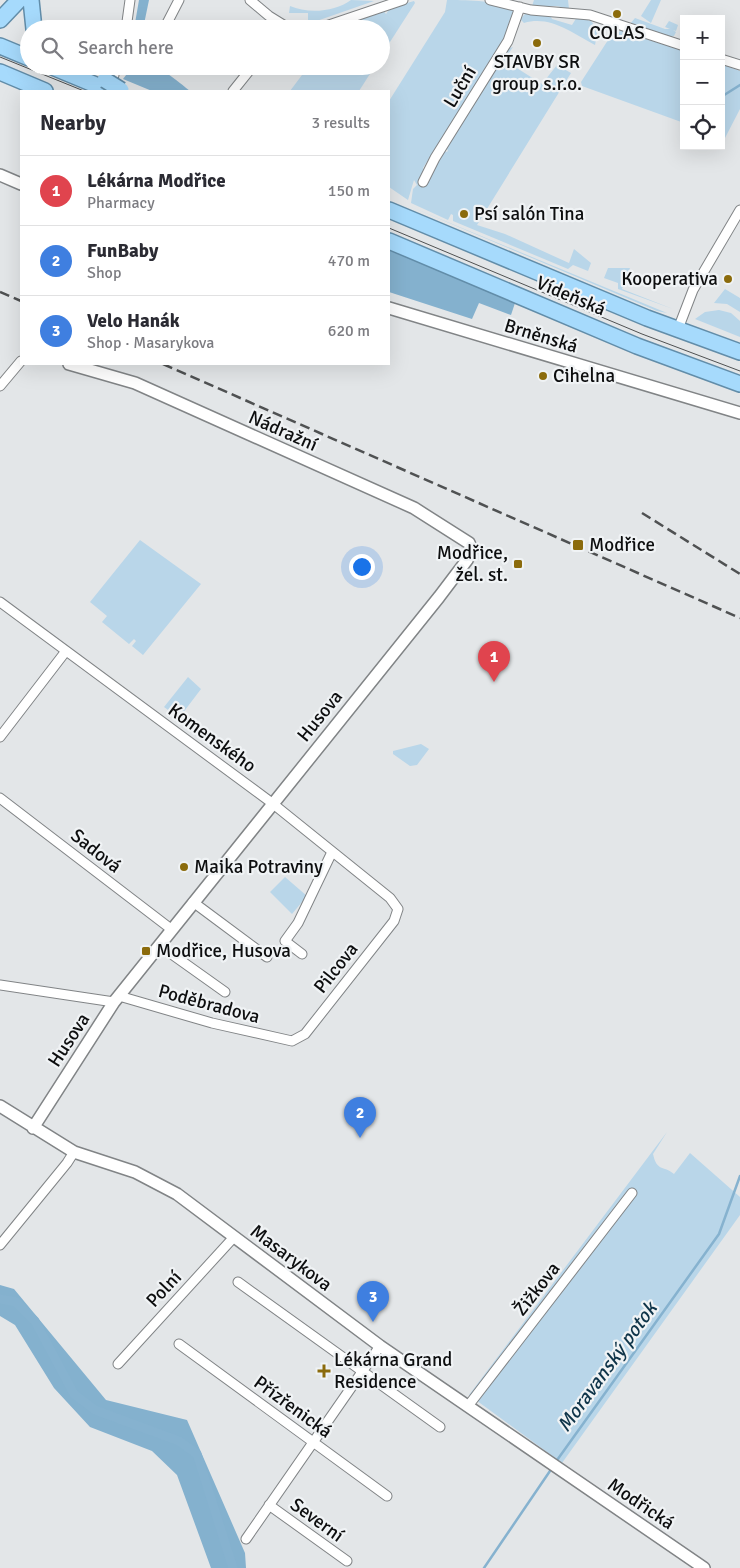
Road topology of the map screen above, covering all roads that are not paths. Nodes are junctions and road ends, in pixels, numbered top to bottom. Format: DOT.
graph roads {
  1 [pos="19,0"];
  2 [pos="30,0"];
  3 [pos="130,0"];
  4 [pos="179,0"];
  5 [pos="250,0"];
  6 [pos="403,0"];
  7 [pos="490,0"];
  8 [pos="520,8"];
  9 [pos="0,20"];
  10 [pos="33,20"];
  11 [pos="127,20"];
  12 [pos="169,20"];
  13 [pos="271,20"];
  14 [pos="344,20"];
  15 [pos="680,45"];
  16 [pos="0,46"];
  17 [pos="20,54"];
  18 [pos="724,60"];
  19 [pos="740,65"];
  20 [pos="0,72"];
  21 [pos="74,75"];
  22 [pos="88,75"];
  23 [pos="114,75"];
  24 [pos="246,75"];
  25 [pos="112,89"];
  26 [pos="43,90"];
  27 [pos="234,90"];
  28 [pos="0,175"];
  29 [pos="423,182"];
  30 [pos="20,184"];
  31 [pos="390,210"];
  32 [pos="740,210"];
  33 [pos="390,240"];
  34 [pos="390,308"];
  35 [pos="678,330"];
  36 [pos="740,352"];
  37 [pos="20,362"];
  38 [pos="72,365"];
  39 [pos="740,384"];
  40 [pos="0,386"];
  41 [pos="740,413"];
  42 [pos="472,550"];
  43 [pos="0,602"];
  44 [pos="66,651"];
  45 [pos="0,737"];
  46 [pos="0,798"];
  47 [pos="272,803"];
  48 [pos="332,852"];
  49 [pos="193,902"];
  50 [pos="398,909"];
  51 [pos="171,930"];
  52 [pos="159,945"];
  53 [pos="302,954"];
  54 [pos="267,958"];
  55 [pos="0,985"];
  56 [pos="224,992"];
  57 [pos="116,999"];
  58 [pos="292,1041"];
  59 [pos="0,1106"];
  60 [pos="33,1128"];
  61 [pos="74,1152"];
  62 [pos="632,1193"];
  63 [pos="234,1237"];
  64 [pos="0,1245"];
  65 [pos="238,1282"];
  66 [pos="180,1344"];
  67 [pos="380,1346"];
  68 [pos="118,1364"];
  69 [pos="362,1372"];
  70 [pos="468,1406"];
  71 [pos="440,1427"];
  72 [pos="313,1442"];
  73 [pos="549,1461"];
  74 [pos="387,1496"];
  75 [pos="269,1506"];
  76 [pos="246,1539"];
  77 [pos="347,1561"];
  78 [pos="704,1568"];
  1 -- 9 [label="highway"];
  2 -- 10 [label="highway"];
  3 -- 11 [label="street"];
  4 -- 12 [label="street"];
  5 -- 13 [label="street"];
  6 -- 14 [label="street"];
  7 -- 8 [label="street"];
  8 -- 15 [label="street"];
  8 -- 29 [label="street, Luční"];
  16 -- 17 [label="highway"];
  18 -- 19 [label="street"];
  20 -- 26 [label="highway"];
  21 -- 25 [label="highway"];
  22 -- 25 [label="highway"];
  23 -- 25 [label="street"];
  24 -- 27 [label="street"];
  28 -- 30 [label="street"];
  31 -- 35 [label="highway, Vídeňská"];
  32 -- 35 [label="street"];
  33 -- 39 [label="highway, Vídeňská"];
  34 -- 41 [label="street, Brněnská"];
  35 -- 36 [label="highway, Vídeňská"];
  37 -- 40 [label="street"];
  38 -- 42 [label="street, Nádražní"];
  42 -- 47 [label="street, Husova"];
  43 -- 44 [label="street, Komenského"];
  44 -- 45 [label="street"];
  44 -- 47 [label="street, Komenského"];
  46 -- 51 [label="street, Sadová"];
  47 -- 48 [label="street, Komenského"];
  47 -- 49 [label="street, Husova"];
  48 -- 50 [label="street, Komenského"];
  48 -- 53 [label="street"];
  49 -- 51 [label="street, Husova"];
  49 -- 54 [label="street"];
  50 -- 58 [label="street, Pilcova"];
  51 -- 52 [label="street, Husova"];
  52 -- 56 [label="street, Poděbradova"];
  52 -- 57 [label="street, Husova"];
  55 -- 57 [label="street, Poděbradova"];
  57 -- 58 [label="street, Poděbradova"];
  57 -- 60 [label="street, Husova"];
  59 -- 60 [label="street, Masarykova"];
  60 -- 61 [label="street, Masarykova"];
  61 -- 63 [label="street, Masarykova"];
  61 -- 64 [label="street"];
  62 -- 70 [label="street, Žižkova"];
  63 -- 67 [label="street, Masarykova"];
  63 -- 68 [label="street, Polní"];
  65 -- 69 [label="street"];
  66 -- 72 [label="street, Přízřenická"];
  67 -- 69 [label="street, Severní"];
  67 -- 70 [label="street, Masarykova"];
  69 -- 71 [label="street"];
  69 -- 72 [label="street, Severní"];
  70 -- 73 [label="street, Masarykova"];
  72 -- 74 [label="street, Přízřenická"];
  72 -- 75 [label="street, Severní"];
  73 -- 78 [label="street, Modřická"];
  75 -- 76 [label="street, Severní"];
  75 -- 77 [label="street, Severní"];
}
